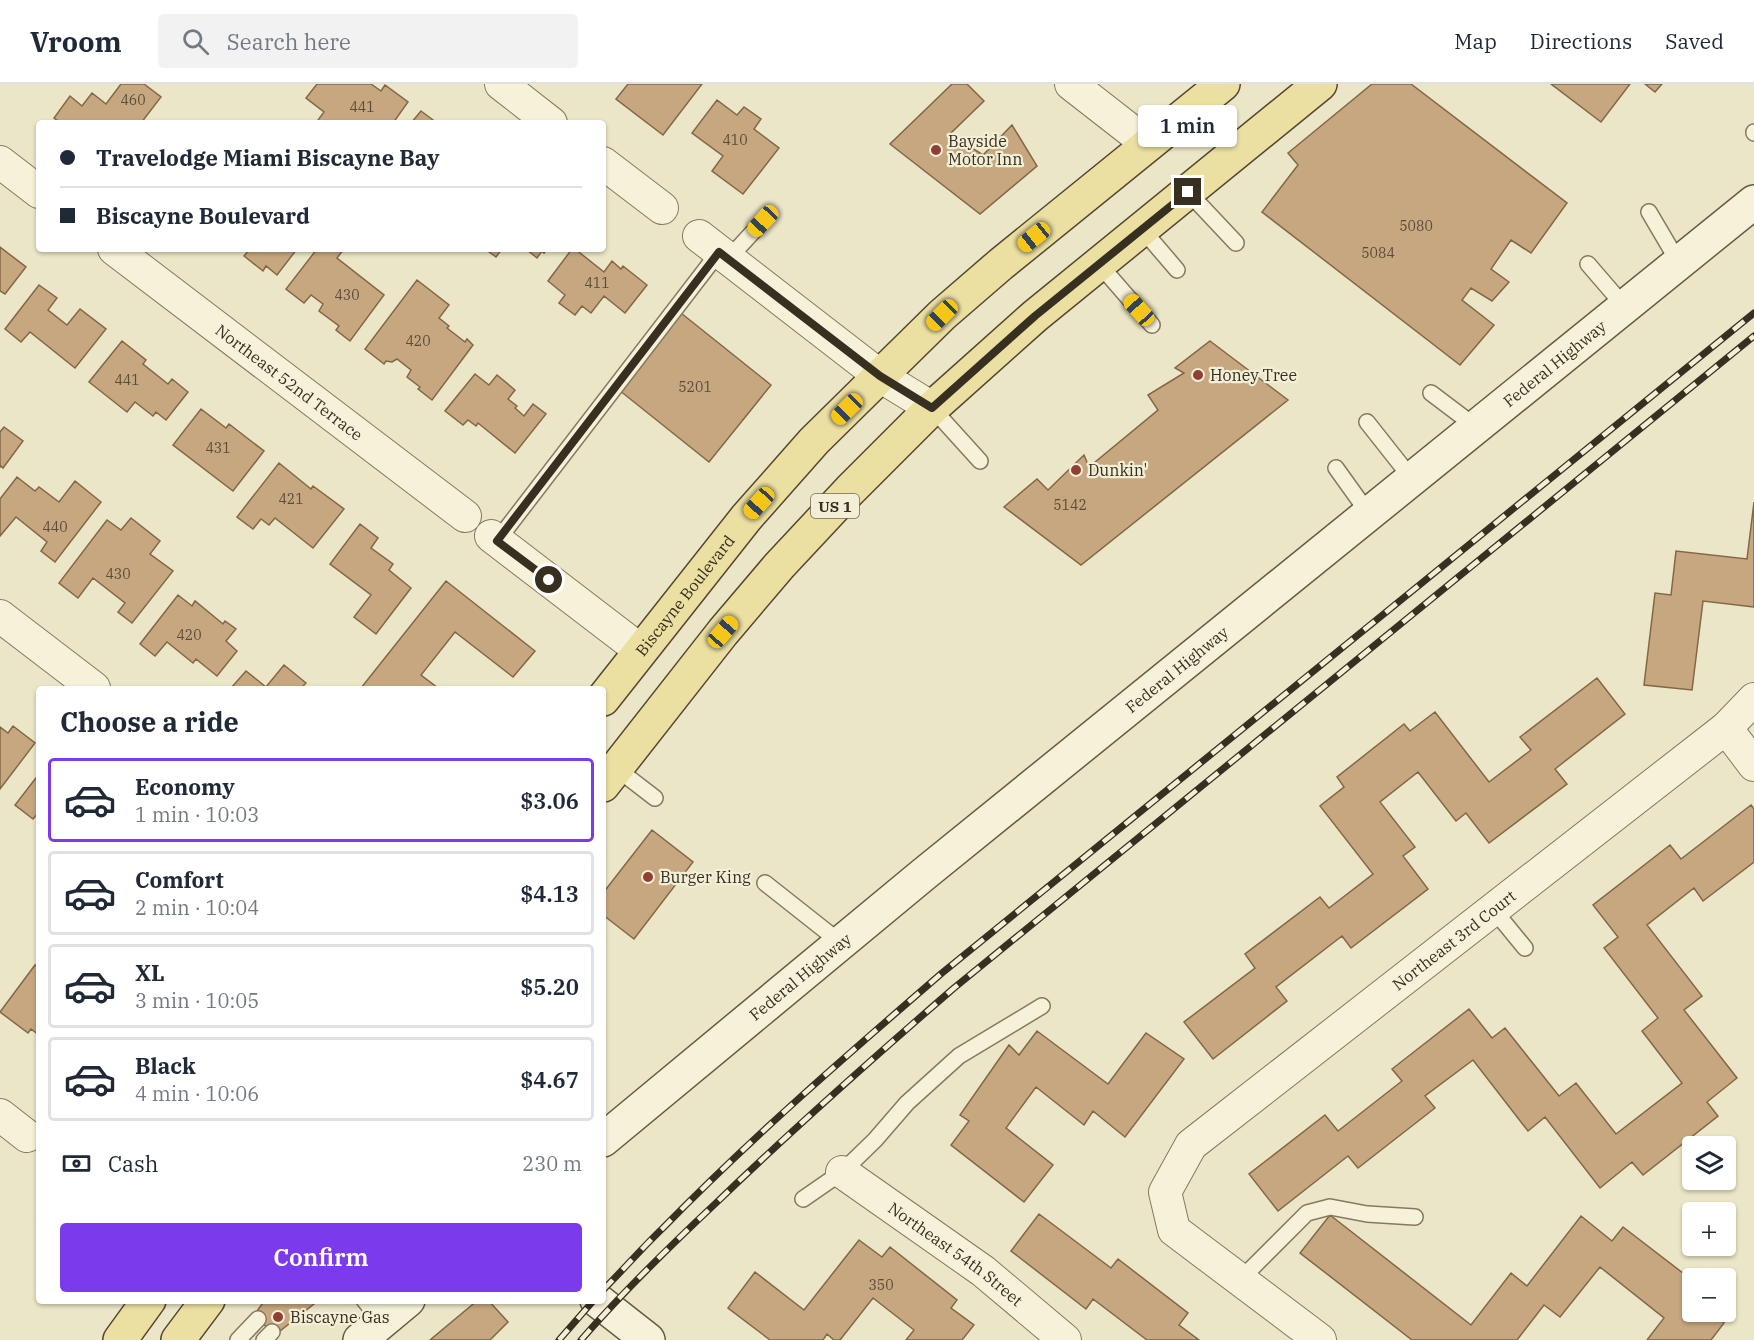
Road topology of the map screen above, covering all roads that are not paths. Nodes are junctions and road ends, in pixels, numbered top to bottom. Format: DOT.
graph roads {
  1 [pos="501,84"];
  2 [pos="1071,84"];
  3 [pos="1223,84"];
  4 [pos="1320,84"];
  5 [pos="547,120"];
  6 [pos="1148,144"];
  7 [pos="0,162"];
  8 [pos="606,165"];
  9 [pos="36,190"];
  10 [pos="1188,192"];
  11 [pos="1754,202"];
  12 [pos="662,208"];
  13 [pos="1649,212"];
  14 [pos="763,221"];
  15 [pos="1142,229"];
  16 [pos="1236,243"];
  17 [pos="716,249"];
  18 [pos="118,252"];
  19 [pos="1679,263"];
  20 [pos="1099,264"];
  21 [pos="1588,264"];
  22 [pos="1177,270"];
  23 [pos="1625,307"];
  24 [pos="1152,325"];
  25 [pos="880,376"];
  26 [pos="1431,393"];
  27 [pos="932,408"];
  28 [pos="1367,422"];
  29 [pos="1476,427"];
  30 [pos="980,461"];
  31 [pos="1336,468"];
  32 [pos="1412,479"];
  33 [pos="1370,514"];
  34 [pos="465,516"];
  35 [pos="494,538"];
  36 [pos="0,616"];
  37 [pos="640,650"];
  38 [pos="91,686"];
  39 [pos="606,695"];
  40 [pos="1754,699"];
  41 [pos="1726,728"];
  42 [pos="1754,765"];
  43 [pos="610,777"];
  44 [pos="656,798"];
  45 [pos="765,883"];
  46 [pos="1493,909"];
  47 [pos="841,943"];
  48 [pos="1525,948"];
  49 [pos="1042,1006"];
  50 [pos="0,1115"];
  51 [pos="27,1136"];
  52 [pos="606,1136"];
  53 [pos="842,1172"];
  54 [pos="803,1199"];
  55 [pos="1415,1217"];
  56 [pos="1240,1280"];
  57 [pos="146,1304"];
  58 [pos="206,1304"];
  59 [pos="401,1304"];
  60 [pos="602,1304"];
  61 [pos="258,1319"];
  62 [pos="369,1321"];
  63 [pos="187,1334"];
  64 [pos="120,1340"];
  65 [pos="238,1340"];
  66 [pos="648,1340"];
  67 [pos="1065,1340"];
  68 [pos="1320,1340"];
  1 -- 5 [label="street"];
  2 -- 6 [label="street"];
  3 -- 6 [label="main road, Biscayne Boulevard"];
  4 -- 10 [label="main road, US 1"];
  6 -- 25 [label="main road, Biscayne Boulevard"];
  7 -- 9 [label="street"];
  8 -- 12 [label="street"];
  10 -- 15 [label="main road, US 1"];
  10 -- 16 [label="lane"];
  11 -- 19 [label="street, Federal Highway"];
  13 -- 19 [label="lane"];
  14 -- 17 [label="lane"];
  15 -- 20 [label="main road, US 1"];
  15 -- 22 [label="lane"];
  17 -- 25 [label="street"];
  17 -- 35 [label="lane"];
  18 -- 34 [label="street, Northeast 52nd Terrace"];
  19 -- 23 [label="street, Federal Highway"];
  20 -- 24 [label="lane"];
  20 -- 27 [label="main road, US 1"];
  21 -- 23 [label="lane"];
  23 -- 29 [label="street, Federal Highway"];
  25 -- 27 [label="street"];
  25 -- 37 [label="main road, Biscayne Boulevard"];
  26 -- 29 [label="lane"];
  27 -- 30 [label="lane"];
  27 -- 43 [label="main road, US 1"];
  28 -- 32 [label="lane"];
  29 -- 32 [label="street, Federal Highway"];
  31 -- 33 [label="lane"];
  32 -- 33 [label="street, Federal Highway"];
  33 -- 47 [label="street, Federal Highway"];
  35 -- 37 [label="street"];
  36 -- 38 [label="street"];
  37 -- 39 [label="main road, Biscayne Boulevard"];
  40 -- 41 [label="street, Northeast 3rd Court"];
  41 -- 42 [label="street"];
  41 -- 46 [label="street, Northeast 3rd Court"];
  43 -- 44 [label="lane"];
  45 -- 47 [label="lane"];
  46 -- 48 [label="lane"];
  46 -- 56 [label="street, Northeast 3rd Court"];
  47 -- 52 [label="street, Federal Highway"];
  49 -- 53 [label="lane"];
  50 -- 51 [label="street"];
  53 -- 54 [label="lane"];
  53 -- 67 [label="street, Northeast 54th Street"];
  55 -- 56 [label="lane"];
  56 -- 68 [label="street"];
  57 -- 64 [label="main road"];
  58 -- 63 [label="main road"];
  59 -- 62 [label="street"];
  60 -- 66 [label="street"];
  61 -- 65 [label="lane"];
}
